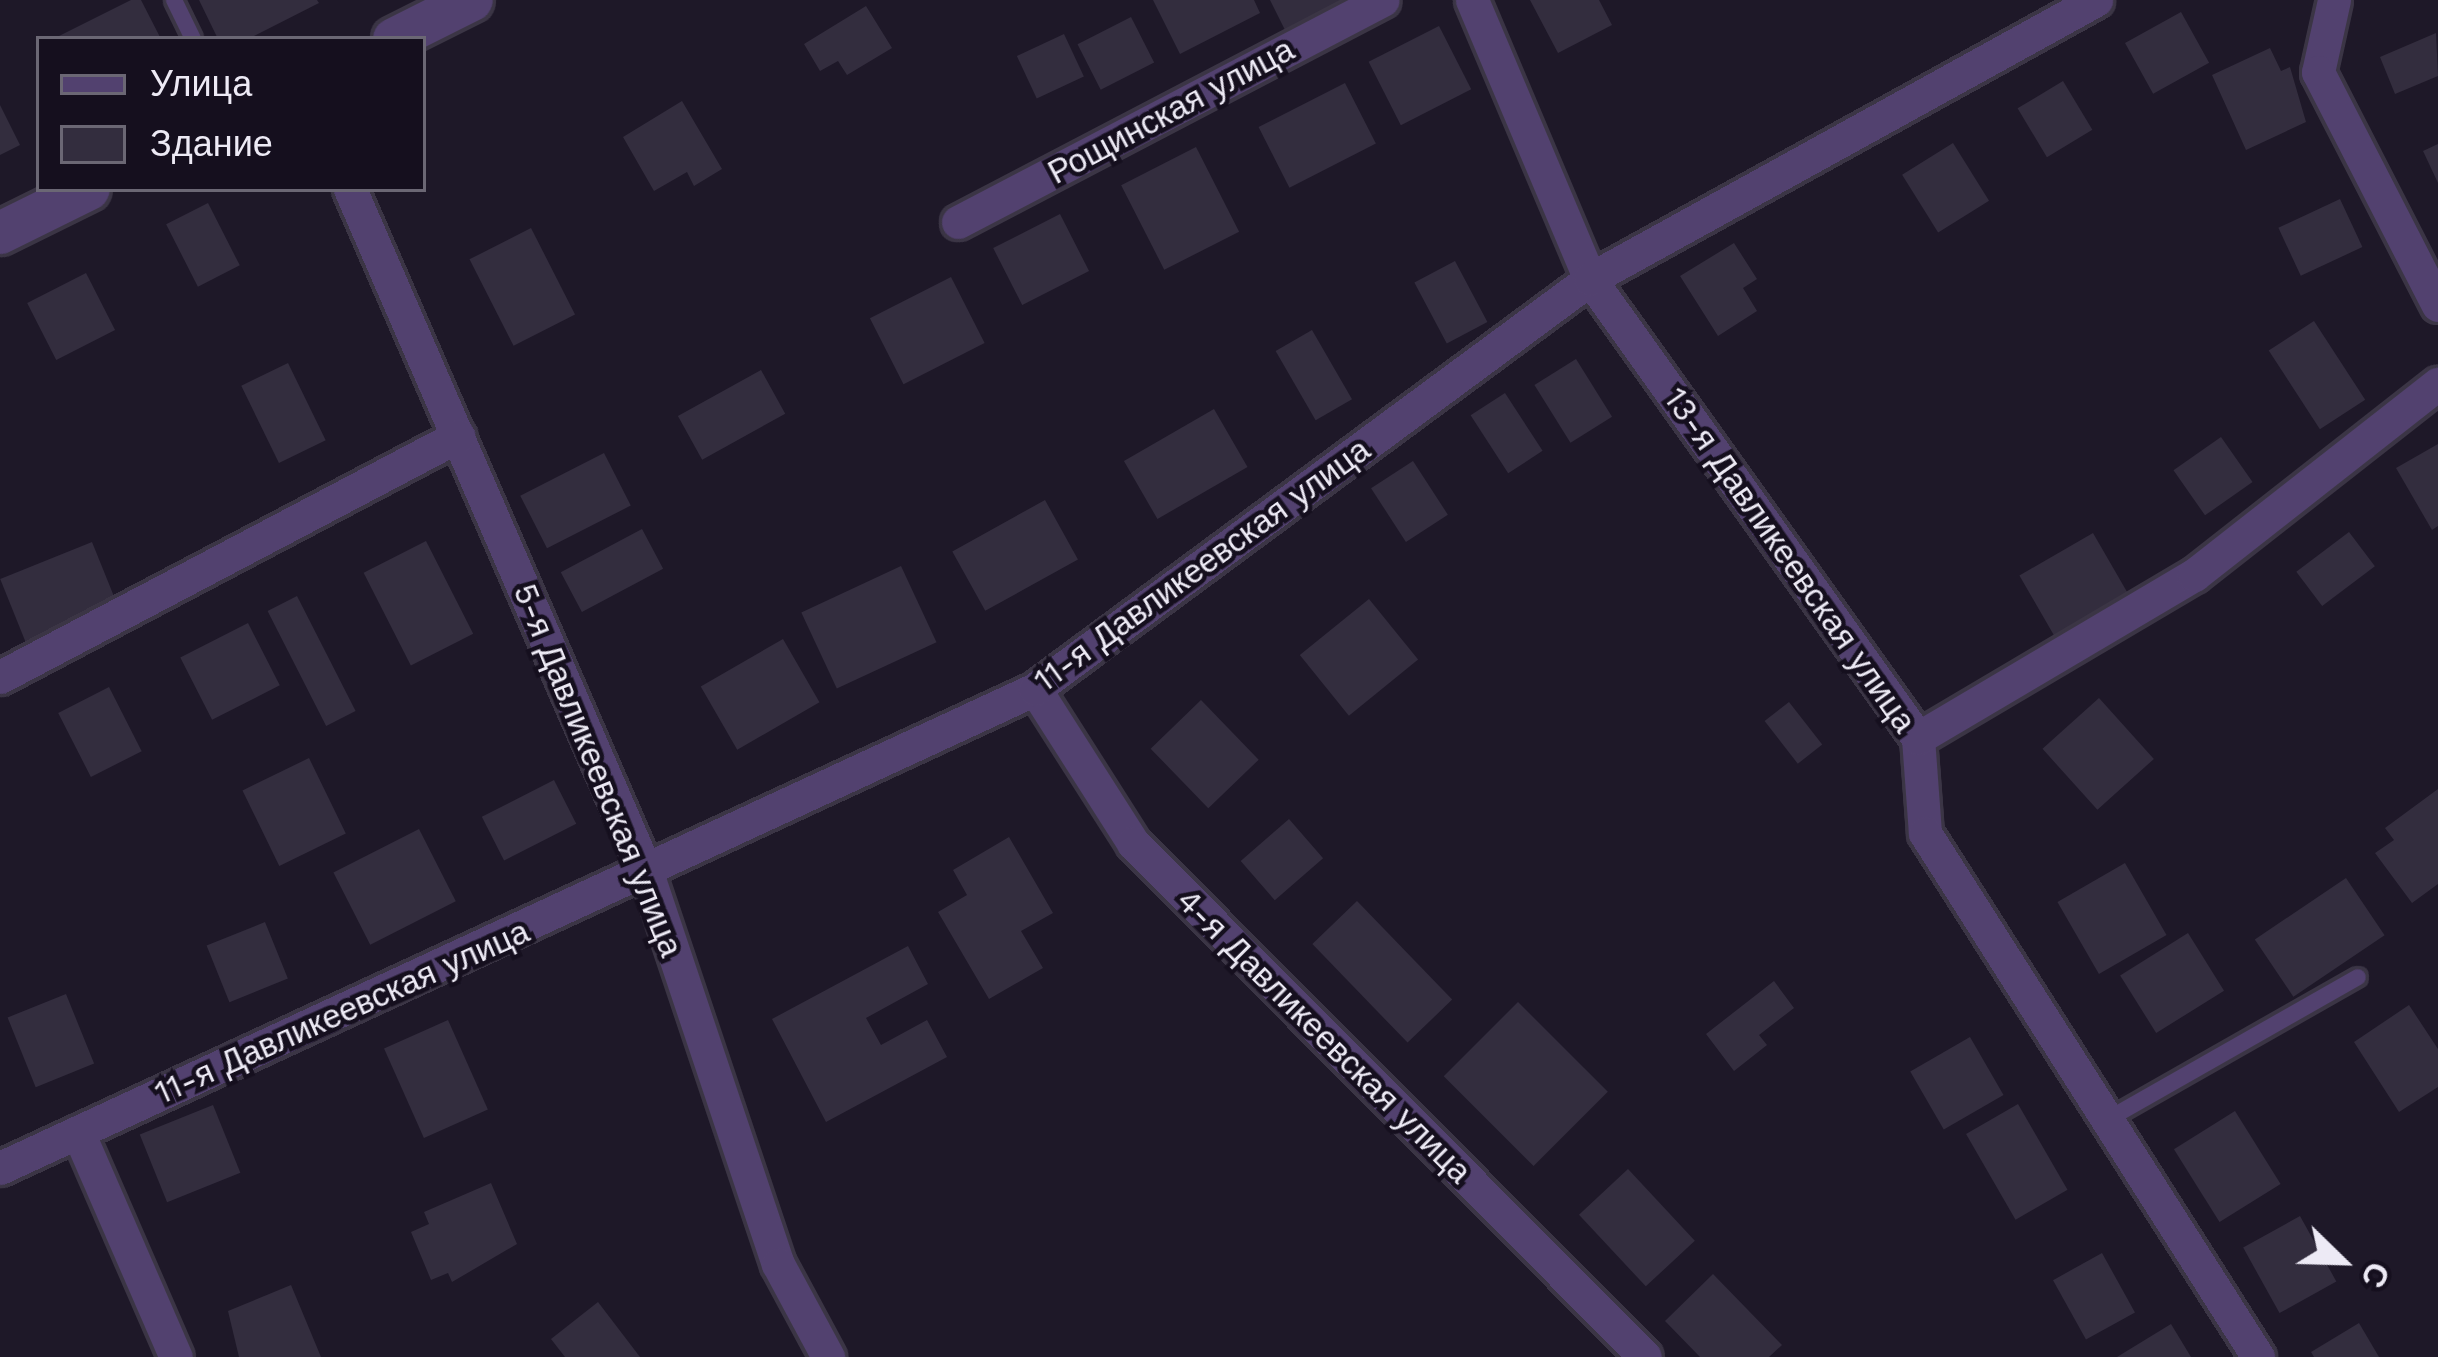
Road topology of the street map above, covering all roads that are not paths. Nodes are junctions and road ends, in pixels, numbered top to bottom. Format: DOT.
graph roads {
  1 [pos="173,0"];
  2 [pos="472,0"];
  3 [pos="1383,0"];
  4 [pos="1472,0"];
  5 [pos="2096,0"];
  6 [pos="2334,0"];
  7 [pos="191,36"];
  8 [pos="400,36"];
  9 [pos="83,192"];
  10 [pos="351,192"];
  11 [pos="958,222"];
  12 [pos="0,232"];
  13 [pos="1590,279"];
  14 [pos="2438,305"];
  15 [pos="2438,384"];
  16 [pos="458,436"];
  17 [pos="0,677"];
  18 [pos="1035,689"];
  19 [pos="1918,738"];
  20 [pos="647,873"];
  21 [pos="2358,977"];
  22 [pos="2103,1122"];
  23 [pos="78,1132"];
  24 [pos="0,1168"];
  25 [pos="176,1357"];
  26 [pos="828,1357"];
  27 [pos="1645,1357"];
  28 [pos="2258,1357"];
  1 -- 7 [label="lane"];
  2 -- 8 [label="street"];
  3 -- 11 [label="street, Рощинская улица"];
  4 -- 13 [label="street, 13-я Давликеевская улица"];
  5 -- 13 [label="street, 11-я Давликеевская улица"];
  6 -- 14 [label="street"];
  9 -- 12 [label="street"];
  10 -- 16 [label="street, 5-я Давликеевская улица"];
  13 -- 18 [label="street, 11-я Давликеевская улица"];
  13 -- 19 [label="street, 13-я Давликеевская улица"];
  15 -- 19 [label="street"];
  16 -- 17 [label="street"];
  16 -- 20 [label="street, 5-я Давликеевская улица"];
  18 -- 20 [label="street, 11-я Давликеевская улица"];
  18 -- 27 [label="street, 4-я Давликеевская улица"];
  19 -- 22 [label="street, 13-я Давликеевская улица"];
  20 -- 23 [label="street, 11-я Давликеевская улица"];
  20 -- 26 [label="street, 5-я Давликеевская улица"];
  21 -- 22 [label="lane"];
  22 -- 28 [label="street, 13-я Давликеевская улица"];
  23 -- 24 [label="street, 11-я Давликеевская улица"];
  23 -- 25 [label="street"];
}
